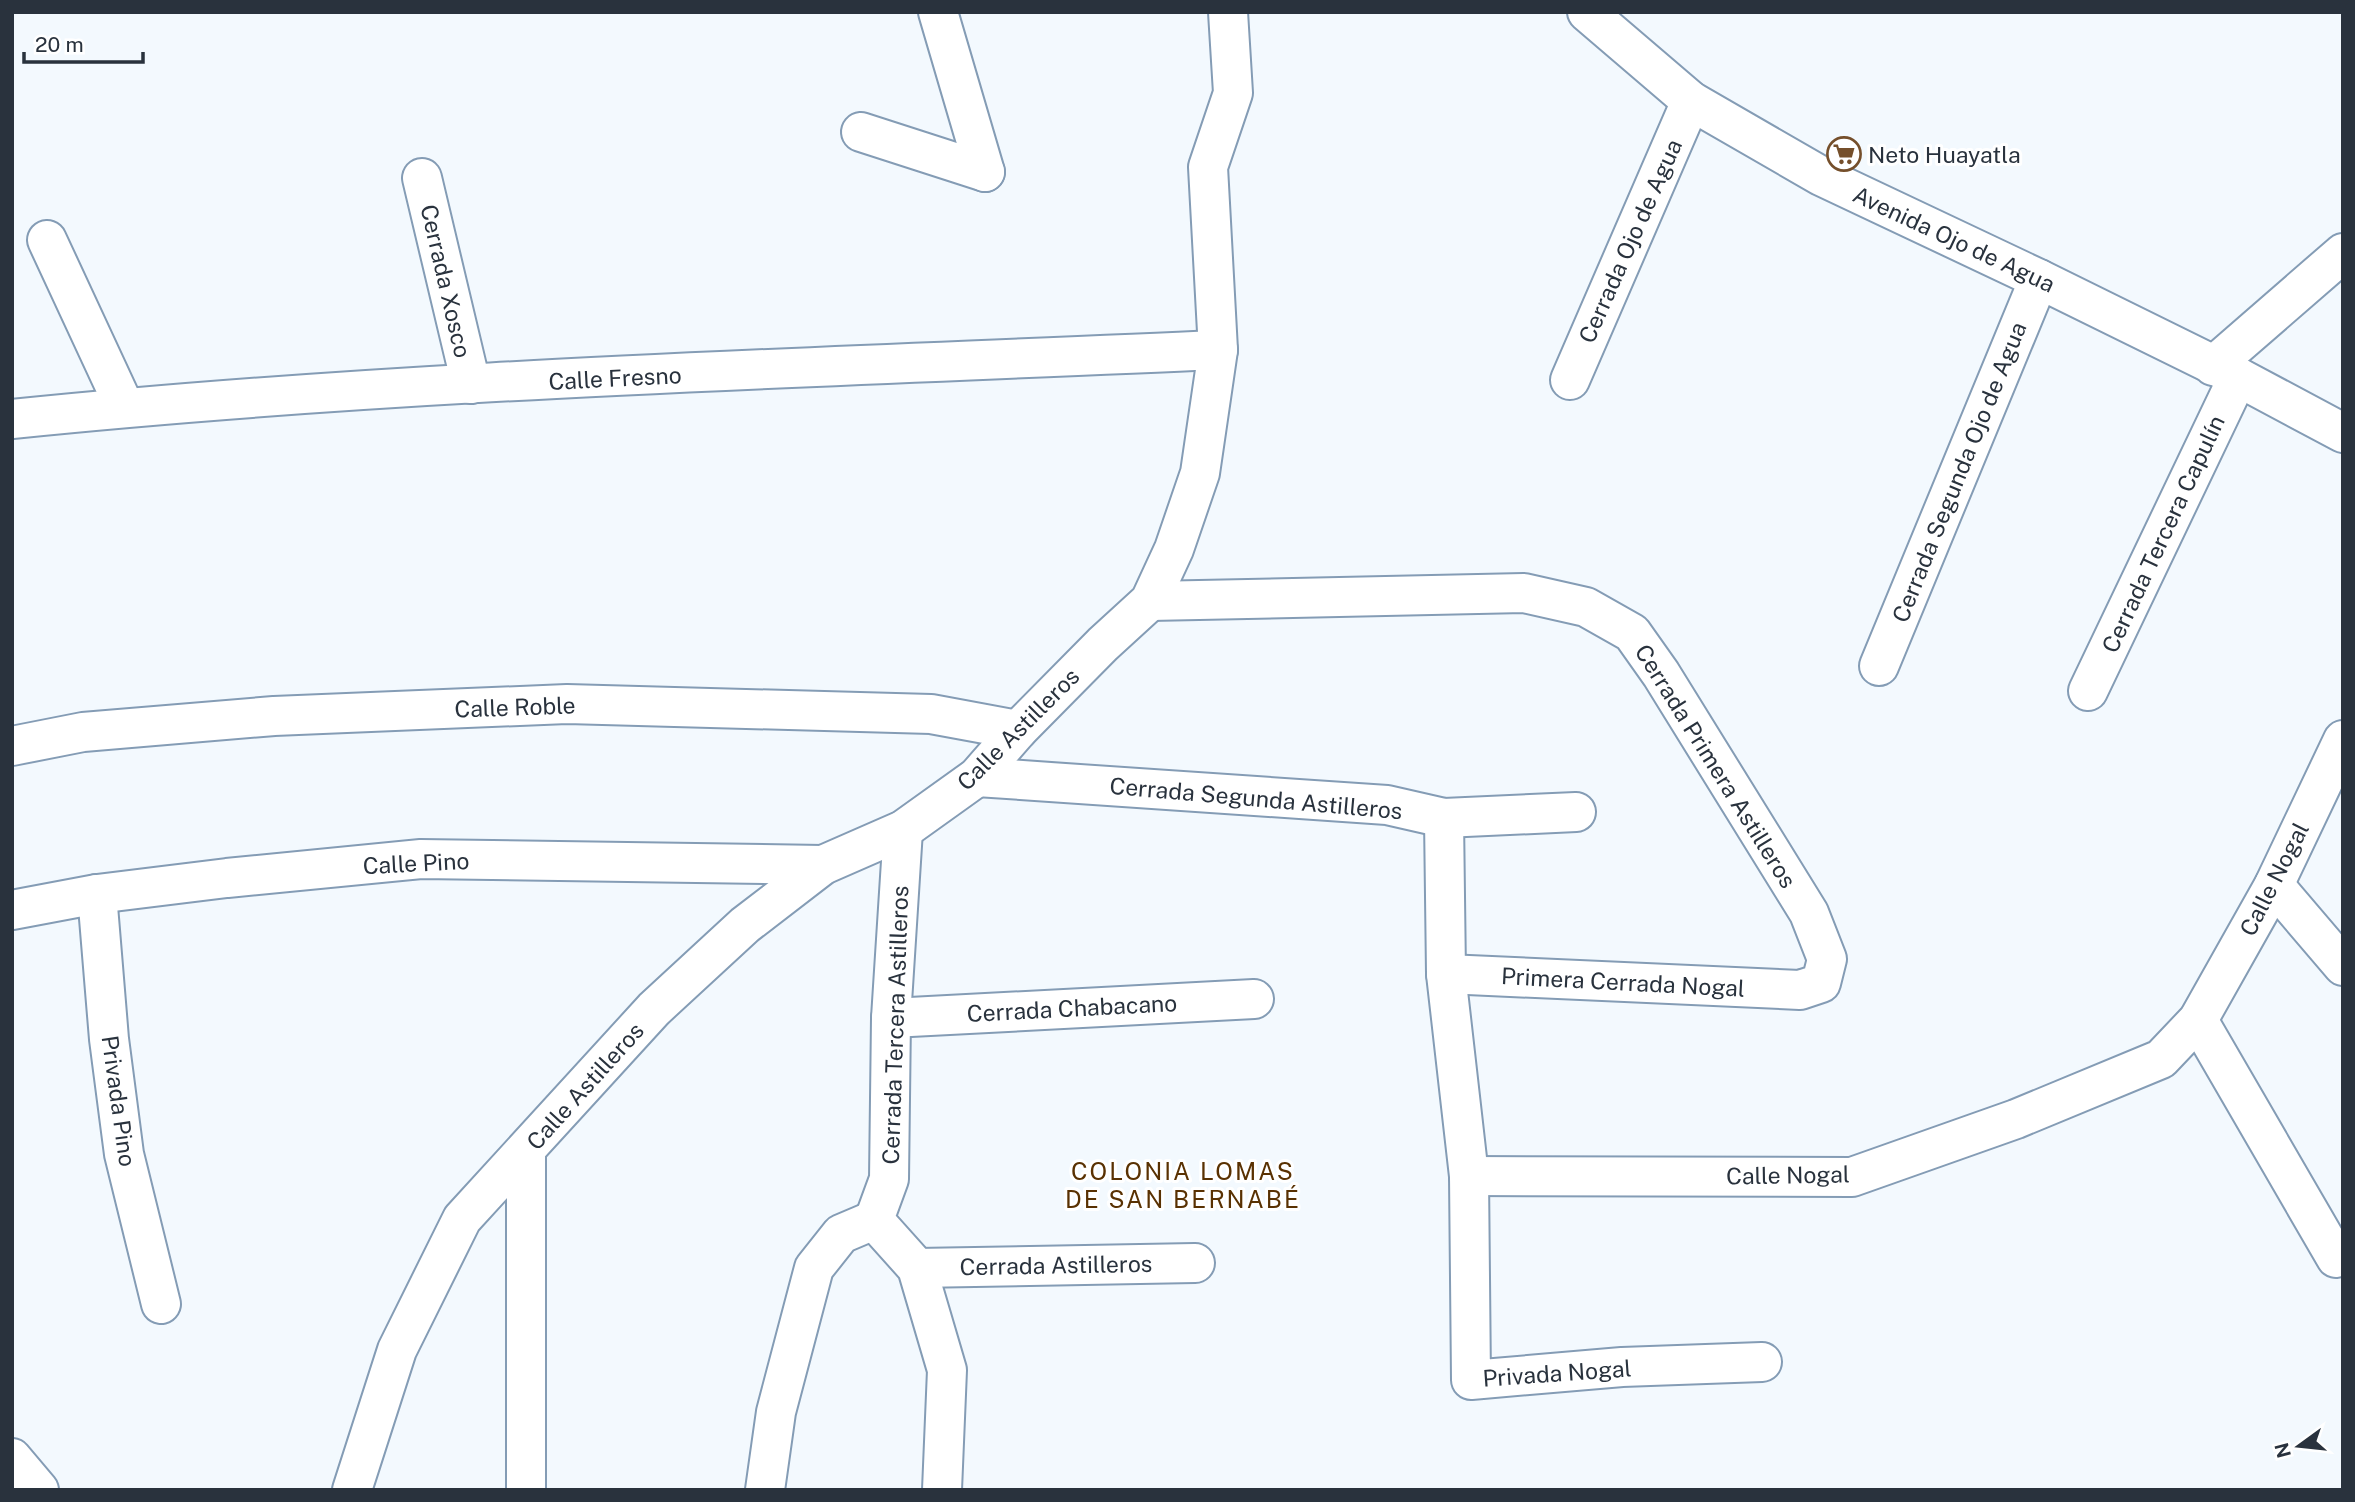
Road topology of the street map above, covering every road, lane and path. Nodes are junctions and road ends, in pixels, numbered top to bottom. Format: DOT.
graph roads {
  1 [pos="938,12"];
  2 [pos="1228,12"];
  3 [pos="1587,12"];
  4 [pos="1691,102"];
  5 [pos="861,132"];
  6 [pos="422,178"];
  7 [pos="47,240"];
  8 [pos="2343,253"];
  9 [pos="2039,279"];
  10 [pos="1218,350"];
  11 [pos="2225,371"];
  12 [pos="1570,380"];
  13 [pos="471,384"];
  14 [pos="125,408"];
  15 [pos="12,419"];
  16 [pos="2343,433"];
  17 [pos="1150,601"];
  18 [pos="1879,666"];
  19 [pos="2088,691"];
  20 [pos="1018,730"];
  21 [pos="2343,740"];
  22 [pos="12,746"];
  23 [pos="977,777"];
  24 [pos="1576,812"];
  25 [pos="1444,818"];
  26 [pos="903,831"];
  27 [pos="823,865"];
  28 [pos="2274,885"];
  29 [pos="97,894"];
  30 [pos="12,910"];
  31 [pos="2343,966"];
  32 [pos="1446,974"];
  33 [pos="1800,990"];
  34 [pos="1254,999"];
  35 [pos="891,1018"];
  36 [pos="2198,1020"];
  37 [pos="526,1150"];
  38 [pos="1469,1177"];
  39 [pos="874,1220"];
  40 [pos="2336,1258"];
  41 [pos="1195,1263"];
  42 [pos="917,1268"];
  43 [pos="161,1304"];
  44 [pos="1762,1362"];
  45 [pos="12,1458"];
  46 [pos="39,1490"];
  47 [pos="352,1490"];
  48 [pos="526,1490"];
  49 [pos="765,1490"];
  50 [pos="942,1490"];
  1 -- 5 [label="street"];
  2 -- 10 [label="street, Calle Astilleros"];
  3 -- 4 [label="street, Avenida Ojo de Agua"];
  4 -- 9 [label="street, Avenida Ojo de Agua"];
  4 -- 12 [label="street, Cerrada Ojo de Agua"];
  6 -- 13 [label="street, Cerrada Xosco"];
  7 -- 14 [label="street"];
  8 -- 11 [label="street"];
  9 -- 11 [label="street, Avenida Ojo de Agua"];
  9 -- 18 [label="street, Cerrada Segunda Ojo de Agua"];
  10 -- 13 [label="street, Calle Fresno"];
  10 -- 17 [label="street, Calle Astilleros"];
  11 -- 16 [label="street, Avenida Ojo de Agua"];
  11 -- 19 [label="street, Cerrada Tercera Capulín"];
  13 -- 14 [label="street, Calle Fresno"];
  14 -- 15 [label="street, Calle Fresno"];
  17 -- 20 [label="street, Calle Astilleros"];
  17 -- 33 [label="street, Cerrada Primera Astilleros"];
  20 -- 22 [label="street, Calle Roble"];
  20 -- 23 [label="street, Calle Astilleros"];
  21 -- 28 [label="street, Calle Nogal"];
  23 -- 25 [label="street, Cerrada Segunda Astilleros"];
  23 -- 26 [label="street, Calle Astilleros"];
  24 -- 25 [label="street, Cerrada Segunda Astilleros"];
  25 -- 32 [label="street"];
  26 -- 27 [label="street, Calle Astilleros"];
  26 -- 35 [label="street, Cerrada Tercera Astilleros"];
  27 -- 29 [label="street, Calle Pino"];
  27 -- 37 [label="street, Calle Astilleros"];
  28 -- 31 [label="street"];
  28 -- 36 [label="street, Calle Nogal"];
  29 -- 30 [label="street, Calle Pino"];
  29 -- 43 [label="street, Privada Pino"];
  32 -- 33 [label="street, Primera Cerrada Nogal"];
  32 -- 38 [label="street"];
  34 -- 35 [label="street, Cerrada Chabacano"];
  35 -- 39 [label="street, Cerrada Tercera Astilleros"];
  36 -- 38 [label="street, Calle Nogal"];
  36 -- 40 [label="street"];
  37 -- 47 [label="street, Calle Astilleros"];
  37 -- 48 [label="street"];
  38 -- 44 [label="street, Privada Nogal"];
  39 -- 42 [label="street"];
  39 -- 49 [label="street"];
  41 -- 42 [label="street, Cerrada Astilleros"];
  42 -- 50 [label="street"];
  45 -- 46 [label="street"];
}
